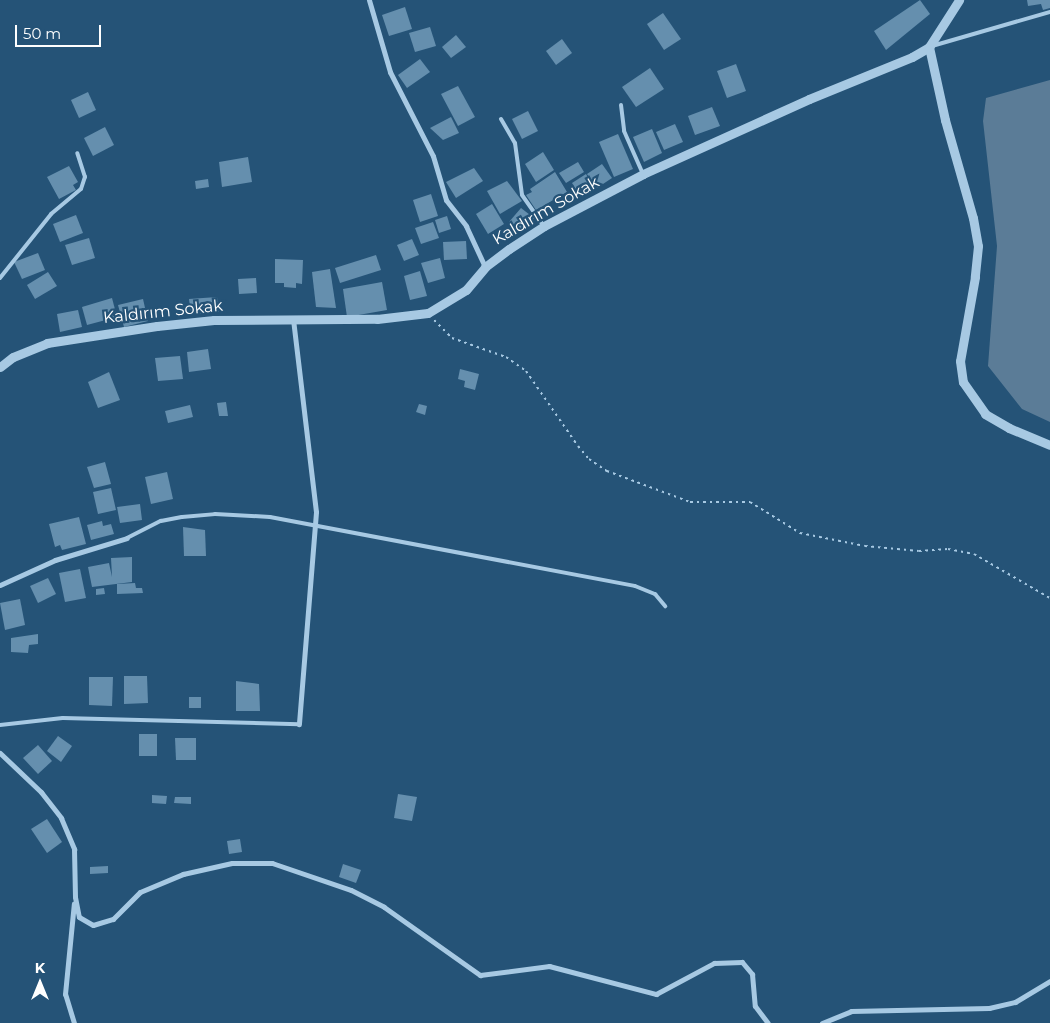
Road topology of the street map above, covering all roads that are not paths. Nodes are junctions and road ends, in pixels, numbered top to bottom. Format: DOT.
graph roads {
  1 [pos="370,0"];
  2 [pos="959,0"];
  3 [pos="1050,12"];
  4 [pos="929,47"];
  5 [pos="621,105"];
  6 [pos="501,119"];
  7 [pos="76,153"];
  8 [pos="643,174"];
  9 [pos="544,226"];
  10 [pos="485,267"];
  11 [pos="0,278"];
  12 [pos="293,319"];
  13 [pos="0,366"];
  14 [pos="1050,445"];
  15 [pos="315,523"];
  16 [pos="127,538"];
  17 [pos="0,585"];
  18 [pos="665,606"];
  19 [pos="299,724"];
  20 [pos="0,725"];
  21 [pos="0,753"];
  22 [pos="75,897"];
  23 [pos="1050,981"];
  24 [pos="74,1023"];
  25 [pos="768,1023"];
  26 [pos="822,1023"];
  1 -- 10 [label="street"];
  2 -- 4 [label="street, Kaldırım Sokak"];
  3 -- 4 [label="lane"];
  4 -- 8 [label="street, Kaldırım Sokak"];
  4 -- 14 [label="street"];
  5 -- 8 [label="lane"];
  6 -- 9 [label="lane"];
  7 -- 11 [label="lane"];
  8 -- 9 [label="street, Kaldırım Sokak"];
  9 -- 10 [label="street, Kaldırım Sokak"];
  10 -- 12 [label="street, Kaldırım Sokak"];
  12 -- 13 [label="street, Kaldırım Sokak"];
  12 -- 15 [label="street"];
  15 -- 16 [label="lane"];
  15 -- 18 [label="lane"];
  15 -- 19 [label="street"];
  16 -- 17 [label="street"];
  19 -- 20 [label="lane"];
  21 -- 22 [label="street"];
  22 -- 24 [label="street"];
  22 -- 25 [label="street"];
  23 -- 26 [label="street"];
}
